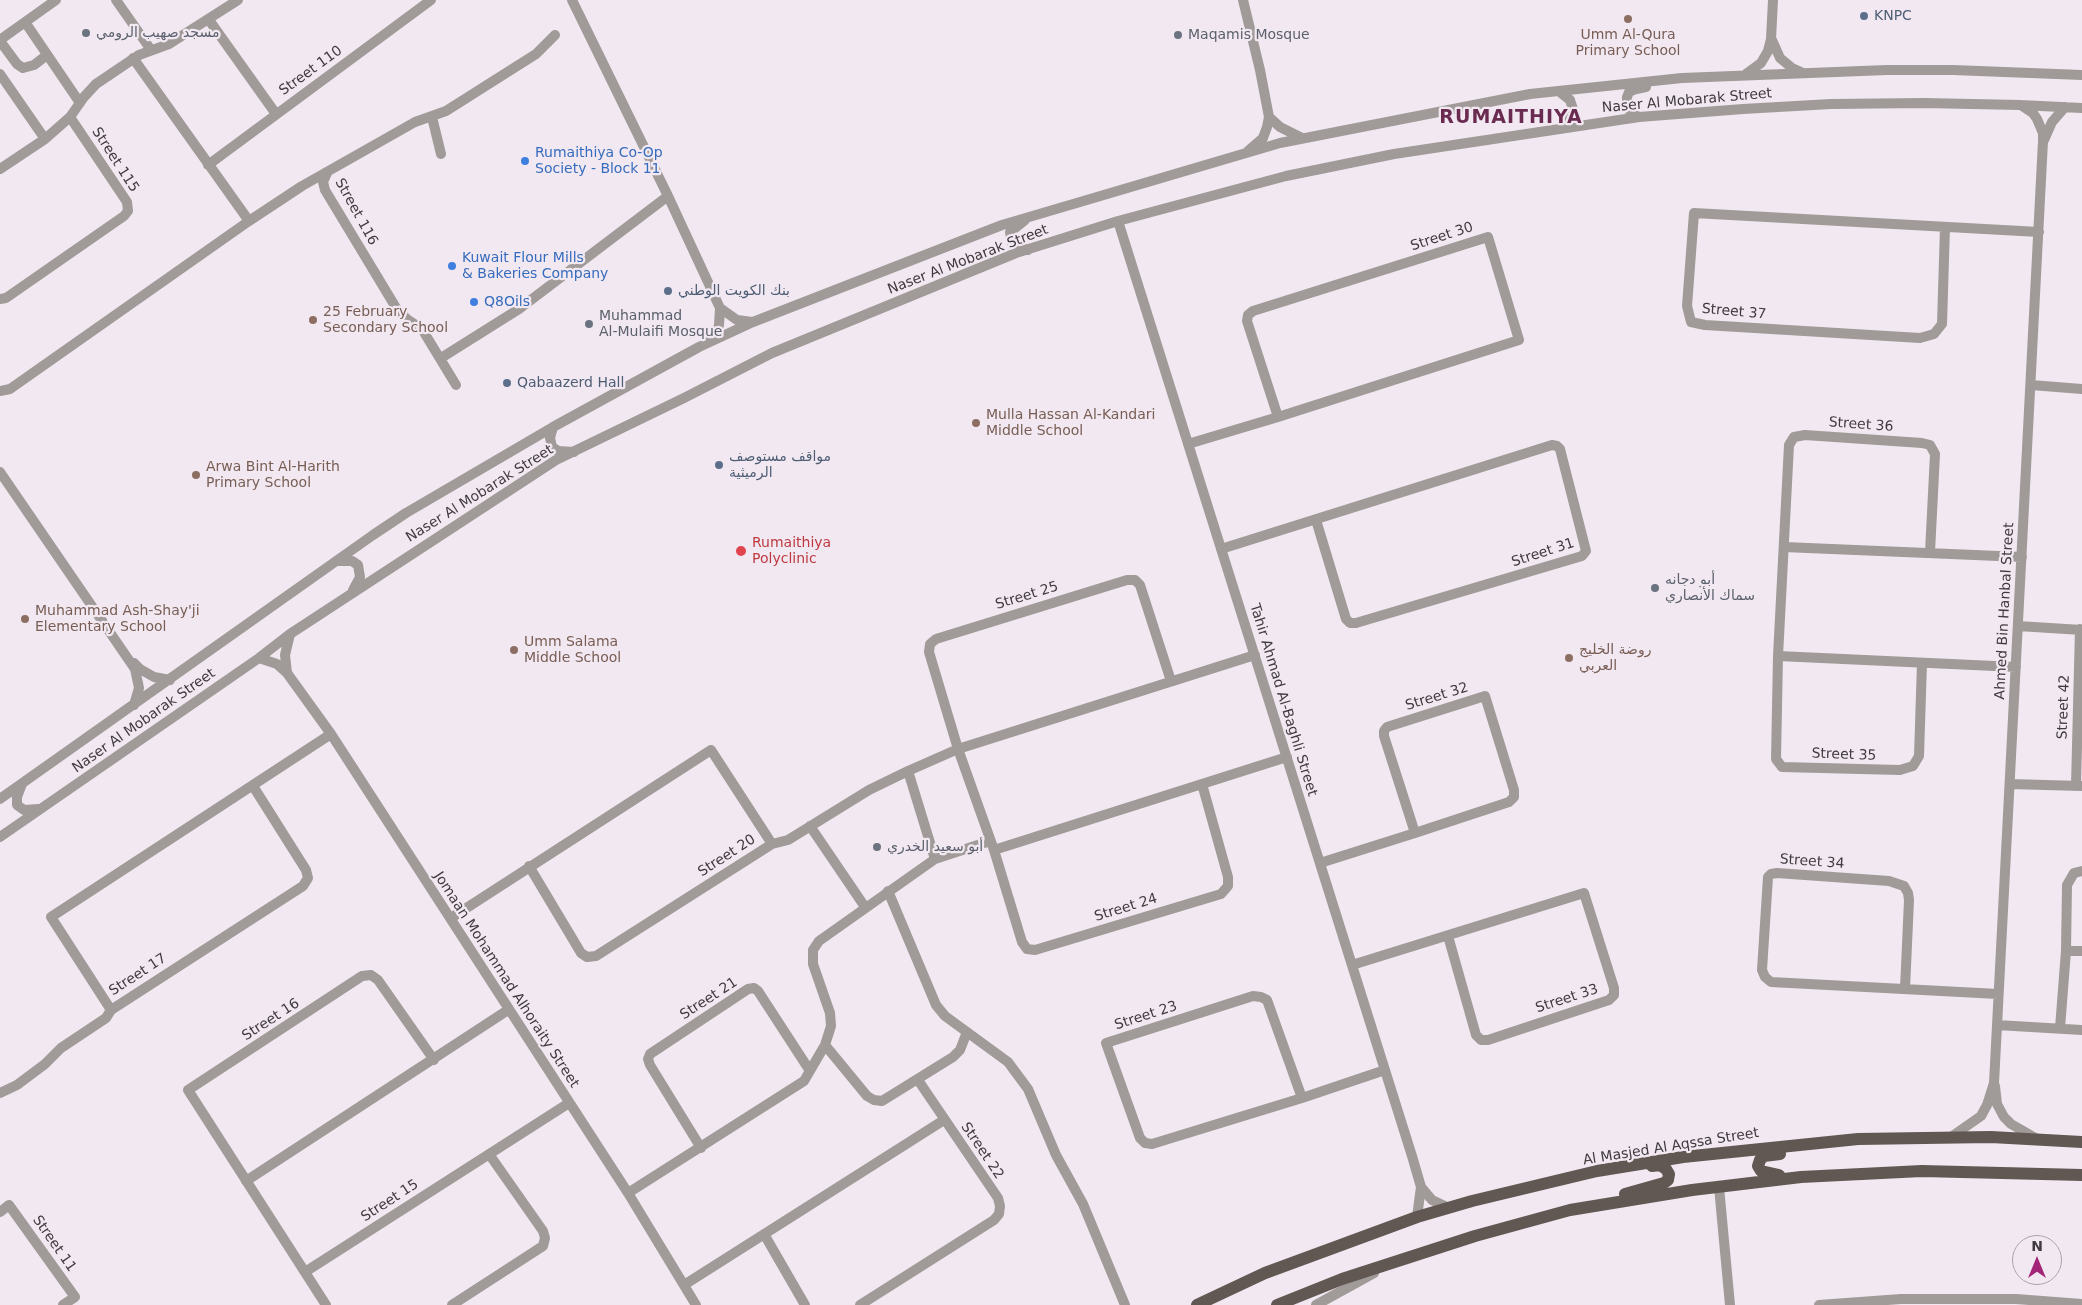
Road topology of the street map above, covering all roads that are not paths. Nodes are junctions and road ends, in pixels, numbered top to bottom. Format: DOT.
graph roads {
  1 [pos="56,0"];
  2 [pos="116,0"];
  3 [pos="238,0"];
  4 [pos="431,0"];
  5 [pos="572,0"];
  6 [pos="1243,0"];
  7 [pos="1773,0"];
  8 [pos="209,20"];
  9 [pos="25,22"];
  10 [pos="554,34"];
  11 [pos="1771,39"];
  12 [pos="0,40"];
  13 [pos="151,50"];
  14 [pos="47,55"];
  15 [pos="133,58"];
  16 [pos="1805,73"];
  17 [pos="0,74"];
  18 [pos="1745,75"];
  19 [pos="2082,75"];
  20 [pos="1682,78"];
  21 [pos="1560,92"];
  22 [pos="80,103"];
  23 [pos="2020,105"];
  24 [pos="2065,107"];
  25 [pos="2082,108"];
  26 [pos="276,114"];
  27 [pos="70,117"];
  28 [pos="432,117"];
  29 [pos="1269,117"];
  30 [pos="1639,117"];
  31 [pos="1560,128"];
  32 [pos="1302,138"];
  33 [pos="44,139"];
  34 [pos="2044,141"];
  35 [pos="1246,152"];
  36 [pos="441,154"];
  37 [pos="208,165"];
  38 [pos="0,169"];
  39 [pos="327,173"];
  40 [pos="668,196"];
  41 [pos="1028,218"];
  42 [pos="248,221"];
  43 [pos="1118,221"];
  44 [pos="1945,227"];
  45 [pos="2039,232"];
  46 [pos="1028,250"];
  47 [pos="0,300"];
  48 [pos="720,308"];
  49 [pos="753,322"];
  50 [pos="700,347"];
  51 [pos="440,358"];
  52 [pos="456,385"];
  53 [pos="2031,385"];
  54 [pos="2082,389"];
  55 [pos="0,391"];
  56 [pos="1278,417"];
  57 [pos="553,426"];
  58 [pos="1188,444"];
  59 [pos="577,452"];
  60 [pos="0,472"];
  61 [pos="1316,520"];
  62 [pos="1784,547"];
  63 [pos="1221,549"];
  64 [pos="1930,552"];
  65 [pos="2022,557"];
  66 [pos="335,561"];
  67 [pos="1781,584"];
  68 [pos="349,595"];
  69 [pos="2018,626"];
  70 [pos="2081,630"];
  71 [pos="290,634"];
  72 [pos="121,649"];
  73 [pos="1255,655"];
  74 [pos="1778,656"];
  75 [pos="259,658"];
  76 [pos="1922,663"];
  77 [pos="2016,668"];
  78 [pos="287,673"];
  79 [pos="170,680"];
  80 [pos="1171,681"];
  81 [pos="134,705"];
  82 [pos="331,734"];
  83 [pos="958,749"];
  84 [pos="1287,757"];
  85 [pos="908,771"];
  86 [pos="23,783"];
  87 [pos="1202,784"];
  88 [pos="2010,784"];
  89 [pos="253,786"];
  90 [pos="2079,786"];
  91 [pos="0,799"];
  92 [pos="975,799"];
  93 [pos="42,808"];
  94 [pos="810,826"];
  95 [pos="1415,833"];
  96 [pos="0,838"];
  97 [pos="772,844"];
  98 [pos="992,845"];
  99 [pos="935,859"];
  100 [pos="1320,863"];
  101 [pos="529,866"];
  102 [pos="2082,871"];
  103 [pos="888,891"];
  104 [pos="865,908"];
  105 [pos="451,918"];
  106 [pos="1448,936"];
  107 [pos="2066,950"];
  108 [pos="2082,951"];
  109 [pos="1352,965"];
  110 [pos="1905,989"];
  111 [pos="1998,994"];
  112 [pos="110,1010"];
  113 [pos="508,1010"];
  114 [pos="1997,1025"];
  115 [pos="2060,1028"];
  116 [pos="2082,1030"];
  117 [pos="967,1032"];
  118 [pos="825,1045"];
  119 [pos="434,1060"];
  120 [pos="1385,1070"];
  121 [pos="810,1071"];
  122 [pos="918,1080"];
  123 [pos="1994,1083"];
  124 [pos="0,1093"];
  125 [pos="1302,1098"];
  126 [pos="569,1103"];
  127 [pos="944,1120"];
  128 [pos="1951,1137"];
  129 [pos="1858,1139"];
  130 [pos="2040,1140"];
  131 [pos="2082,1142"];
  132 [pos="701,1148"];
  133 [pos="489,1154"];
  134 [pos="1625,1166"];
  135 [pos="2082,1175"];
  136 [pos="1802,1177"];
  137 [pos="246,1180"];
  138 [pos="1421,1187"];
  139 [pos="1719,1187"];
  140 [pos="628,1193"];
  141 [pos="1449,1208"];
  142 [pos="1570,1210"];
  143 [pos="0,1212"];
  144 [pos="1417,1217"];
  145 [pos="764,1234"];
  146 [pos="1394,1261"];
  147 [pos="305,1272"];
  148 [pos="684,1286"];
  149 [pos="1902,1302"];
  150 [pos="2017,1302"];
  151 [pos="2082,1304"];
  152 [pos="63,1305"];
  153 [pos="326,1305"];
  154 [pos="452,1305"];
  155 [pos="696,1305"];
  156 [pos="805,1305"];
  157 [pos="860,1305"];
  158 [pos="1125,1305"];
  159 [pos="1197,1305"];
  160 [pos="1276,1305"];
  161 [pos="1316,1305"];
  162 [pos="1730,1305"];
  163 [pos="1818,1305"];
  1 -- 9 [label="street"];
  2 -- 13 [label="street"];
  3 -- 8 [label="street"];
  4 -- 26 [label="street, Street 110"];
  5 -- 40 [label="street"];
  6 -- 29 [label="street"];
  7 -- 11 [label="street"];
  8 -- 13 [label="street"];
  8 -- 26 [label="street, Street 110"];
  9 -- 12 [label="street"];
  9 -- 14 [label="street"];
  10 -- 28 [label="street, Street 116"];
  11 -- 16 [label="street"];
  11 -- 18 [label="street"];
  12 -- 14 [label="street"];
  13 -- 15 [label="street"];
  14 -- 22 [label="street"];
  15 -- 22 [label="street"];
  15 -- 37 [label="street"];
  16 -- 18 [label="street, Naser Al Mobarak Street"];
  16 -- 19 [label="street, Naser Al Mobarak Street"];
  17 -- 33 [label="street"];
  18 -- 20 [label="street, Naser Al Mobarak Street"];
  20 -- 21 [label="street, Naser Al Mobarak Street"];
  20 -- 30 [label="street"];
  21 -- 31 [label="street"];
  21 -- 32 [label="street, Naser Al Mobarak Street"];
  22 -- 27 [label="street"];
  23 -- 24 [label="street, Naser Al Mobarak Street"];
  23 -- 30 [label="street, Naser Al Mobarak Street"];
  23 -- 34 [label="street, Ahmed Bin Hanbal Street"];
  24 -- 25 [label="street, Naser Al Mobarak Street"];
  24 -- 34 [label="street, Ahmed Bin Hanbal Street"];
  26 -- 37 [label="street"];
  27 -- 33 [label="street"];
  27 -- 47 [label="street, Street 115"];
  28 -- 36 [label="street"];
  28 -- 39 [label="street, Street 116"];
  29 -- 32 [label="street"];
  29 -- 35 [label="street"];
  30 -- 31 [label="street, Naser Al Mobarak Street"];
  31 -- 43 [label="street, Naser Al Mobarak Street"];
  32 -- 35 [label="street, Naser Al Mobarak Street"];
  33 -- 38 [label="street"];
  34 -- 45 [label="street, Ahmed Bin Hanbal Street"];
  35 -- 41 [label="street, Naser Al Mobarak Street"];
  37 -- 42 [label="street"];
  39 -- 42 [label="street"];
  39 -- 51 [label="street, Street 116"];
  40 -- 48 [label="street"];
  40 -- 51 [label="street"];
  41 -- 46 [label="street"];
  41 -- 49 [label="street, Naser Al Mobarak Street"];
  42 -- 55 [label="street"];
  43 -- 46 [label="street, Naser Al Mobarak Street"];
  43 -- 58 [label="street, Tahir Ahmad Al-Baghli Street"];
  44 -- 44 [label="street, Street 37"];
  44 -- 45 [label="street, Street 37"];
  45 -- 53 [label="street, Ahmed Bin Hanbal Street"];
  46 -- 59 [label="street, Naser Al Mobarak Street"];
  48 -- 49 [label="street"];
  48 -- 50 [label="street"];
  49 -- 50 [label="street, Naser Al Mobarak Street"];
  50 -- 57 [label="street, Naser Al Mobarak Street"];
  51 -- 52 [label="street, Street 116"];
  53 -- 54 [label="street"];
  53 -- 65 [label="street, Ahmed Bin Hanbal Street"];
  56 -- 56 [label="street, Street 30"];
  56 -- 58 [label="street, Street 30"];
  57 -- 59 [label="street"];
  57 -- 66 [label="street, Naser Al Mobarak Street"];
  58 -- 63 [label="street, Tahir Ahmad Al-Baghli Street"];
  59 -- 68 [label="street, Naser Al Mobarak Street"];
  60 -- 72 [label="street"];
  61 -- 61 [label="street, Street 31"];
  61 -- 63 [label="street, Street 31"];
  62 -- 64 [label="street"];
  62 -- 64 [label="street, Street 36"];
  62 -- 67 [label="street, Street 36"];
  63 -- 73 [label="street, Tahir Ahmad Al-Baghli Street"];
  64 -- 65 [label="street"];
  65 -- 69 [label="street, Ahmed Bin Hanbal Street"];
  66 -- 68 [label="street"];
  66 -- 79 [label="street, Naser Al Mobarak Street"];
  67 -- 74 [label="street, Street 35"];
  68 -- 71 [label="street, Naser Al Mobarak Street"];
  69 -- 70 [label="street, Street 42"];
  69 -- 77 [label="street, Ahmed Bin Hanbal Street"];
  70 -- 90 [label="street, Street 42"];
  71 -- 75 [label="street, Naser Al Mobarak Street"];
  71 -- 78 [label="street"];
  72 -- 79 [label="street"];
  72 -- 81 [label="street"];
  73 -- 80 [label="street"];
  73 -- 84 [label="street, Tahir Ahmad Al-Baghli Street"];
  74 -- 76 [label="street"];
  74 -- 76 [label="street, Street 35"];
  75 -- 78 [label="street, Jomaan Mohammad Alhoraity Street"];
  75 -- 93 [label="street, Naser Al Mobarak Street"];
  76 -- 77 [label="street"];
  77 -- 88 [label="street, Ahmed Bin Hanbal Street"];
  78 -- 82 [label="street, Jomaan Mohammad Alhoraity Street"];
  79 -- 81 [label="street, Naser Al Mobarak Street"];
  80 -- 83 [label="street"];
  80 -- 83 [label="street, Street 25"];
  81 -- 86 [label="street, Naser Al Mobarak Street"];
  82 -- 89 [label="street, Street 17"];
  82 -- 105 [label="street, Jomaan Mohammad Alhoraity Street"];
  83 -- 85 [label="street"];
  83 -- 92 [label="street, Street 25"];
  84 -- 87 [label="street"];
  84 -- 100 [label="street, Tahir Ahmad Al-Baghli Street"];
  85 -- 94 [label="street"];
  85 -- 99 [label="street"];
  86 -- 91 [label="street, Naser Al Mobarak Street"];
  86 -- 93 [label="street"];
  87 -- 98 [label="street"];
  87 -- 98 [label="street, Street 24"];
  88 -- 90 [label="street, Street 42"];
  88 -- 111 [label="street, Ahmed Bin Hanbal Street"];
  89 -- 112 [label="street, Street 17"];
  89 -- 112 [label="street, Street 17"];
  92 -- 98 [label="street, Street 24"];
  93 -- 96 [label="street, Naser Al Mobarak Street"];
  94 -- 97 [label="street"];
  94 -- 104 [label="street"];
  95 -- 95 [label="street, Street 32"];
  95 -- 100 [label="street, Street 32"];
  97 -- 101 [label="street, Street 20"];
  97 -- 101 [label="street, Street 20"];
  98 -- 99 [label="street"];
  99 -- 103 [label="street"];
  100 -- 109 [label="street, Tahir Ahmad Al-Baghli Street"];
  101 -- 105 [label="street, Street 20"];
  102 -- 107 [label="street"];
  103 -- 104 [label="street"];
  103 -- 117 [label="street"];
  104 -- 118 [label="street"];
  105 -- 113 [label="street, Jomaan Mohammad Alhoraity Street"];
  106 -- 106 [label="street, Street 33"];
  106 -- 109 [label="street, Street 33"];
  107 -- 108 [label="street"];
  107 -- 115 [label="street"];
  109 -- 120 [label="street, Tahir Ahmad Al-Baghli Street"];
  110 -- 110 [label="street, Street 34"];
  110 -- 111 [label="street, Street 34"];
  111 -- 114 [label="street, Ahmed Bin Hanbal Street"];
  112 -- 124 [label="street"];
  113 -- 119 [label="street"];
  113 -- 126 [label="street, Jomaan Mohammad Alhoraity Street"];
  114 -- 115 [label="street"];
  114 -- 123 [label="street, Ahmed Bin Hanbal Street"];
  115 -- 116 [label="street"];
  117 -- 122 [label="street"];
  117 -- 158 [label="street"];
  118 -- 121 [label="street"];
  118 -- 122 [label="street"];
  119 -- 137 [label="street"];
  119 -- 137 [label="street, Street 16"];
  120 -- 125 [label="street, Street 23"];
  120 -- 138 [label="street, Tahir Ahmad Al-Baghli Street"];
  121 -- 132 [label="street"];
  121 -- 132 [label="street, Street 21"];
  122 -- 127 [label="street"];
  123 -- 128 [label="street, Ahmed Bin Hanbal Street"];
  123 -- 130 [label="street, Ahmed Bin Hanbal Street"];
  125 -- 125 [label="street, Street 23"];
  126 -- 133 [label="street, Street 15"];
  126 -- 140 [label="street, Jomaan Mohammad Alhoraity Street"];
  127 -- 145 [label="street, Street 22"];
  127 -- 157 [label="street, Street 22"];
  128 -- 129 [label="main road, Al Masjed Al Aqssa Street"];
  128 -- 130 [label="main road, Al Masjed Al Aqssa Street"];
  129 -- 134 [label="main road, Al Masjed Al Aqssa Street"];
  129 -- 136 [label="main road"];
  130 -- 131 [label="main road, Al Masjed Al Aqssa Street"];
  132 -- 140 [label="street"];
  133 -- 147 [label="street, Street 15"];
  133 -- 154 [label="street"];
  134 -- 141 [label="main road, Al Masjed Al Aqssa Street"];
  134 -- 142 [label="main road"];
  135 -- 136 [label="main road"];
  136 -- 139 [label="main road"];
  137 -- 147 [label="street, Street 16"];
  138 -- 141 [label="street"];
  138 -- 144 [label="street, Tahir Ahmad Al-Baghli Street"];
  139 -- 142 [label="main road"];
  139 -- 162 [label="street"];
  140 -- 148 [label="street, Jomaan Mohammad Alhoraity Street"];
  141 -- 144 [label="main road, Al Masjed Al Aqssa Street"];
  142 -- 146 [label="main road"];
  143 -- 152 [label="street, Street 11"];
  144 -- 159 [label="main road, Al Masjed Al Aqssa Street"];
  145 -- 148 [label="street, Street 22"];
  145 -- 156 [label="street"];
  146 -- 160 [label="main road"];
  146 -- 161 [label="street"];
  147 -- 153 [label="street"];
  148 -- 155 [label="street, Jomaan Mohammad Alhoraity Street"];
  149 -- 150 [label="street"];
  149 -- 163 [label="street"];
  150 -- 151 [label="street"];
}
